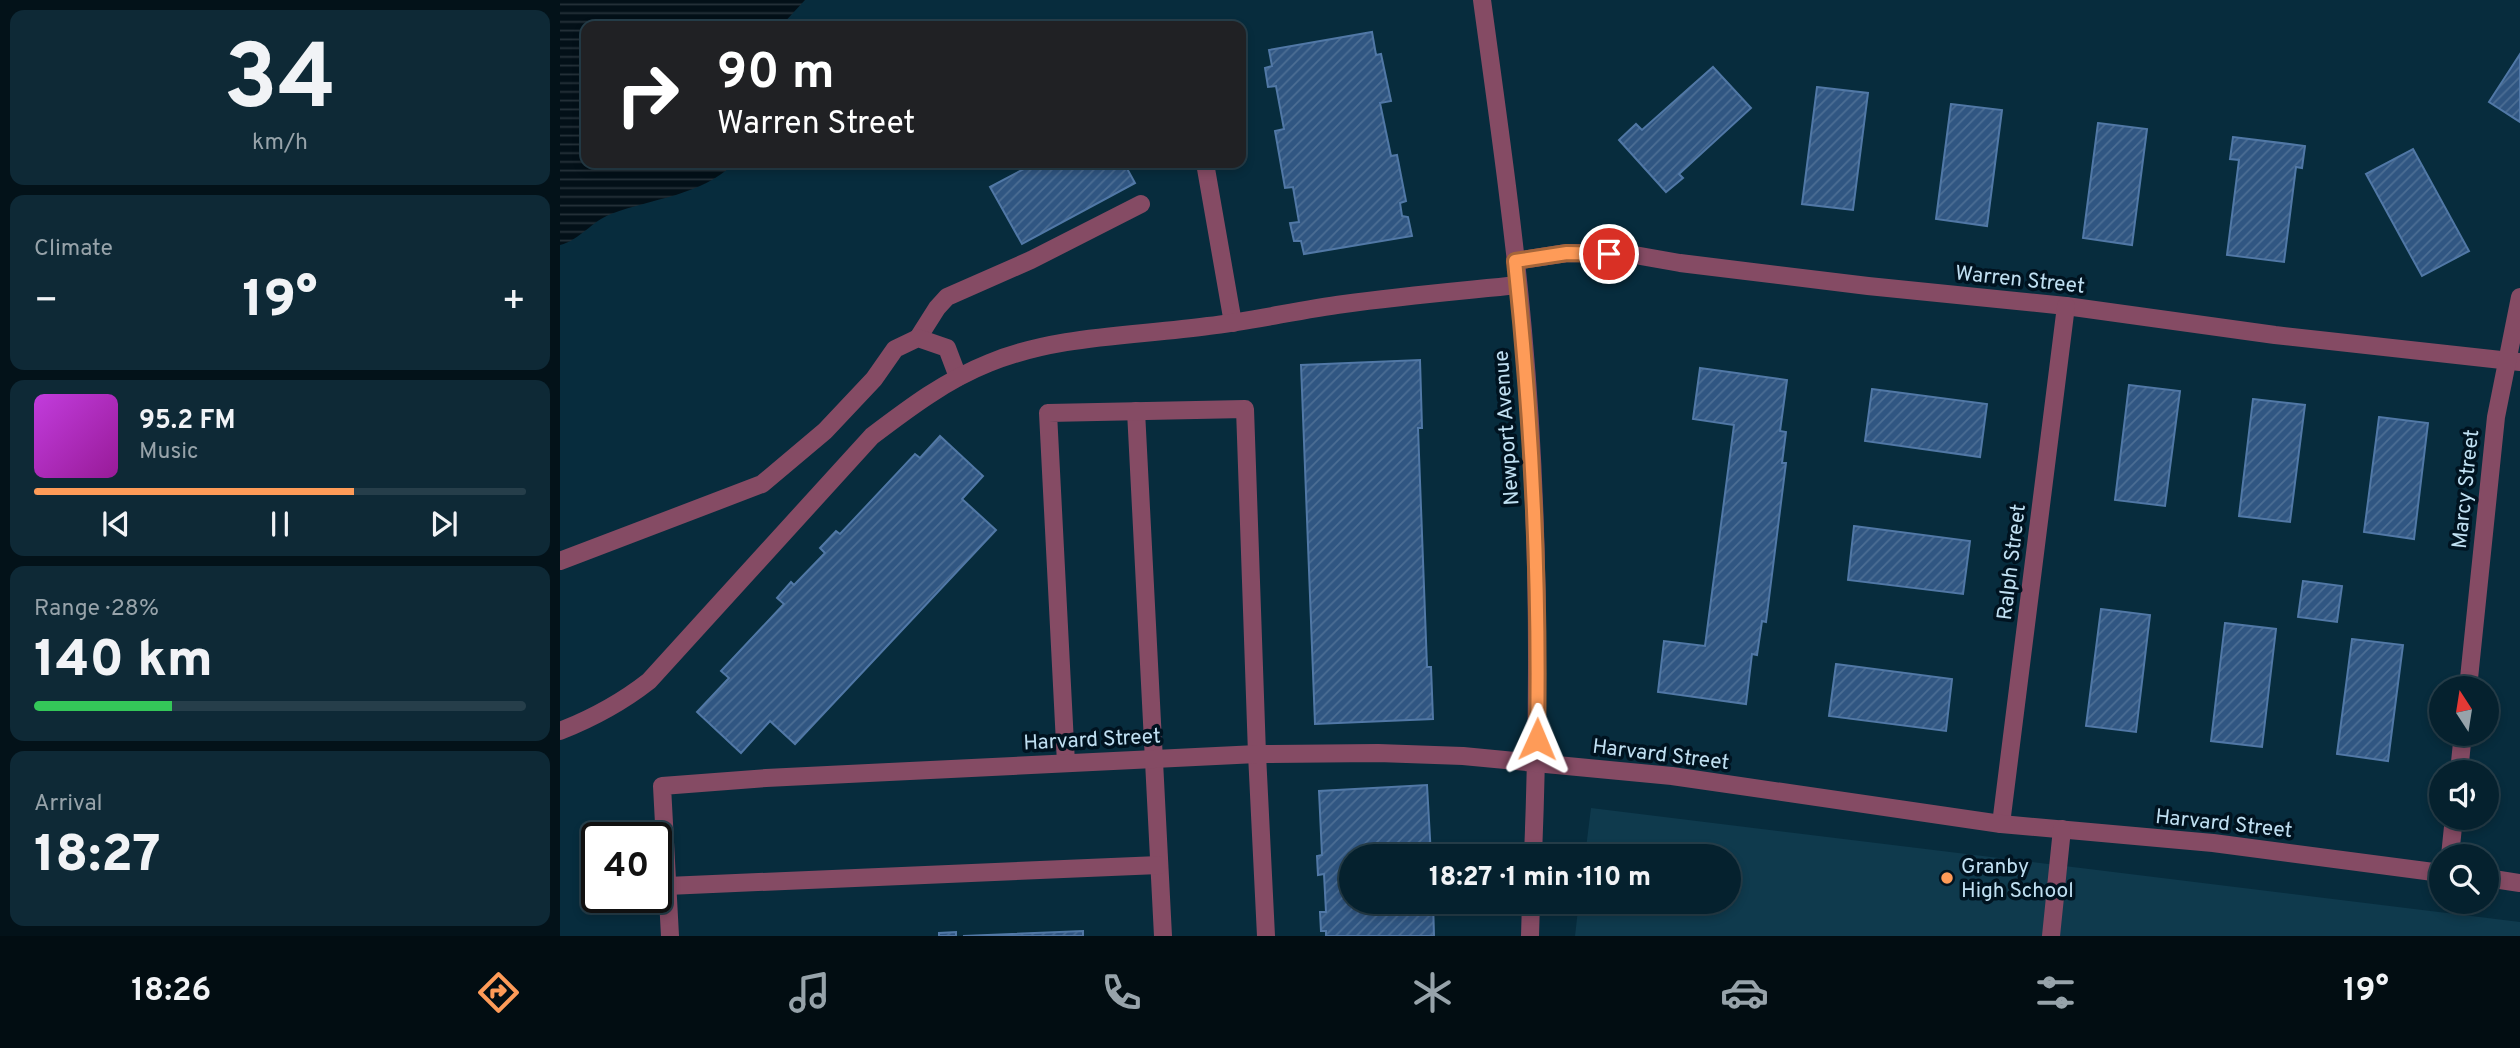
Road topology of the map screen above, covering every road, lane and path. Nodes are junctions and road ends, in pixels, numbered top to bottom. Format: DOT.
graph roads {
  1 [pos="1482,0"];
  2 [pos="1206,168"];
  3 [pos="1140,204"];
  4 [pos="1515,261"];
  5 [pos="1518,285"];
  6 [pos="2520,297"];
  7 [pos="2066,306"];
  8 [pos="1233,323"];
  9 [pos="918,338"];
  10 [pos="2513,361"];
  11 [pos="958,377"];
  12 [pos="1136,411"];
  13 [pos="560,561"];
  14 [pos="2469,676"];
  15 [pos="560,731"];
  16 [pos="1257,754"];
  17 [pos="1154,759"];
  18 [pos="1066,763"];
  19 [pos="1537,763"];
  20 [pos="664,822"];
  21 [pos="2001,824"];
  22 [pos="2062,829"];
  23 [pos="1534,844"];
  24 [pos="1159,865"];
  25 [pos="2429,871"];
  26 [pos="2499,880"];
  27 [pos="2520,883"];
  28 [pos="672,886"];
  29 [pos="669,913"];
  30 [pos="1531,914"];
  31 [pos="670,936"];
  32 [pos="1163,936"];
  33 [pos="1266,936"];
  34 [pos="1530,936"];
  35 [pos="2051,936"];
  1 -- 4 [label="street, Newport Avenue"];
  2 -- 8 [label="street"];
  3 -- 9 [label="street"];
  4 -- 5 [label="street, Newport Avenue"];
  4 -- 7 [label="street, Warren Street"];
  5 -- 8 [label="street"];
  5 -- 19 [label="street, Newport Avenue"];
  6 -- 10 [label="street, Marcy Street"];
  7 -- 10 [label="street, Warren Street"];
  7 -- 21 [label="street, Ralph Street"];
  8 -- 11 [label="street"];
  9 -- 11 [label="street"];
  9 -- 13 [label="street"];
  10 -- 14 [label="street, Marcy Street"];
  11 -- 15 [label="street"];
  12 -- 16 [label="street"];
  12 -- 17 [label="street"];
  12 -- 18 [label="street"];
  16 -- 17 [label="street, Harvard Street"];
  16 -- 19 [label="street, Harvard Street"];
  16 -- 33 [label="street"];
  17 -- 18 [label="street, Harvard Street"];
  17 -- 24 [label="street"];
  18 -- 20 [label="street, Harvard Street"];
  19 -- 21 [label="street, Harvard Street"];
  19 -- 23 [label="street, Newport Avenue"];
  21 -- 22 [label="street, Harvard Street"];
  22 -- 25 [label="street, Harvard Street"];
  22 -- 35 [label="street"];
  24 -- 28 [label="street"];
  24 -- 32 [label="street"];
  26 -- 27 [label="street"];
  29 -- 31 [label="street"];
  30 -- 34 [label="street"];
}
